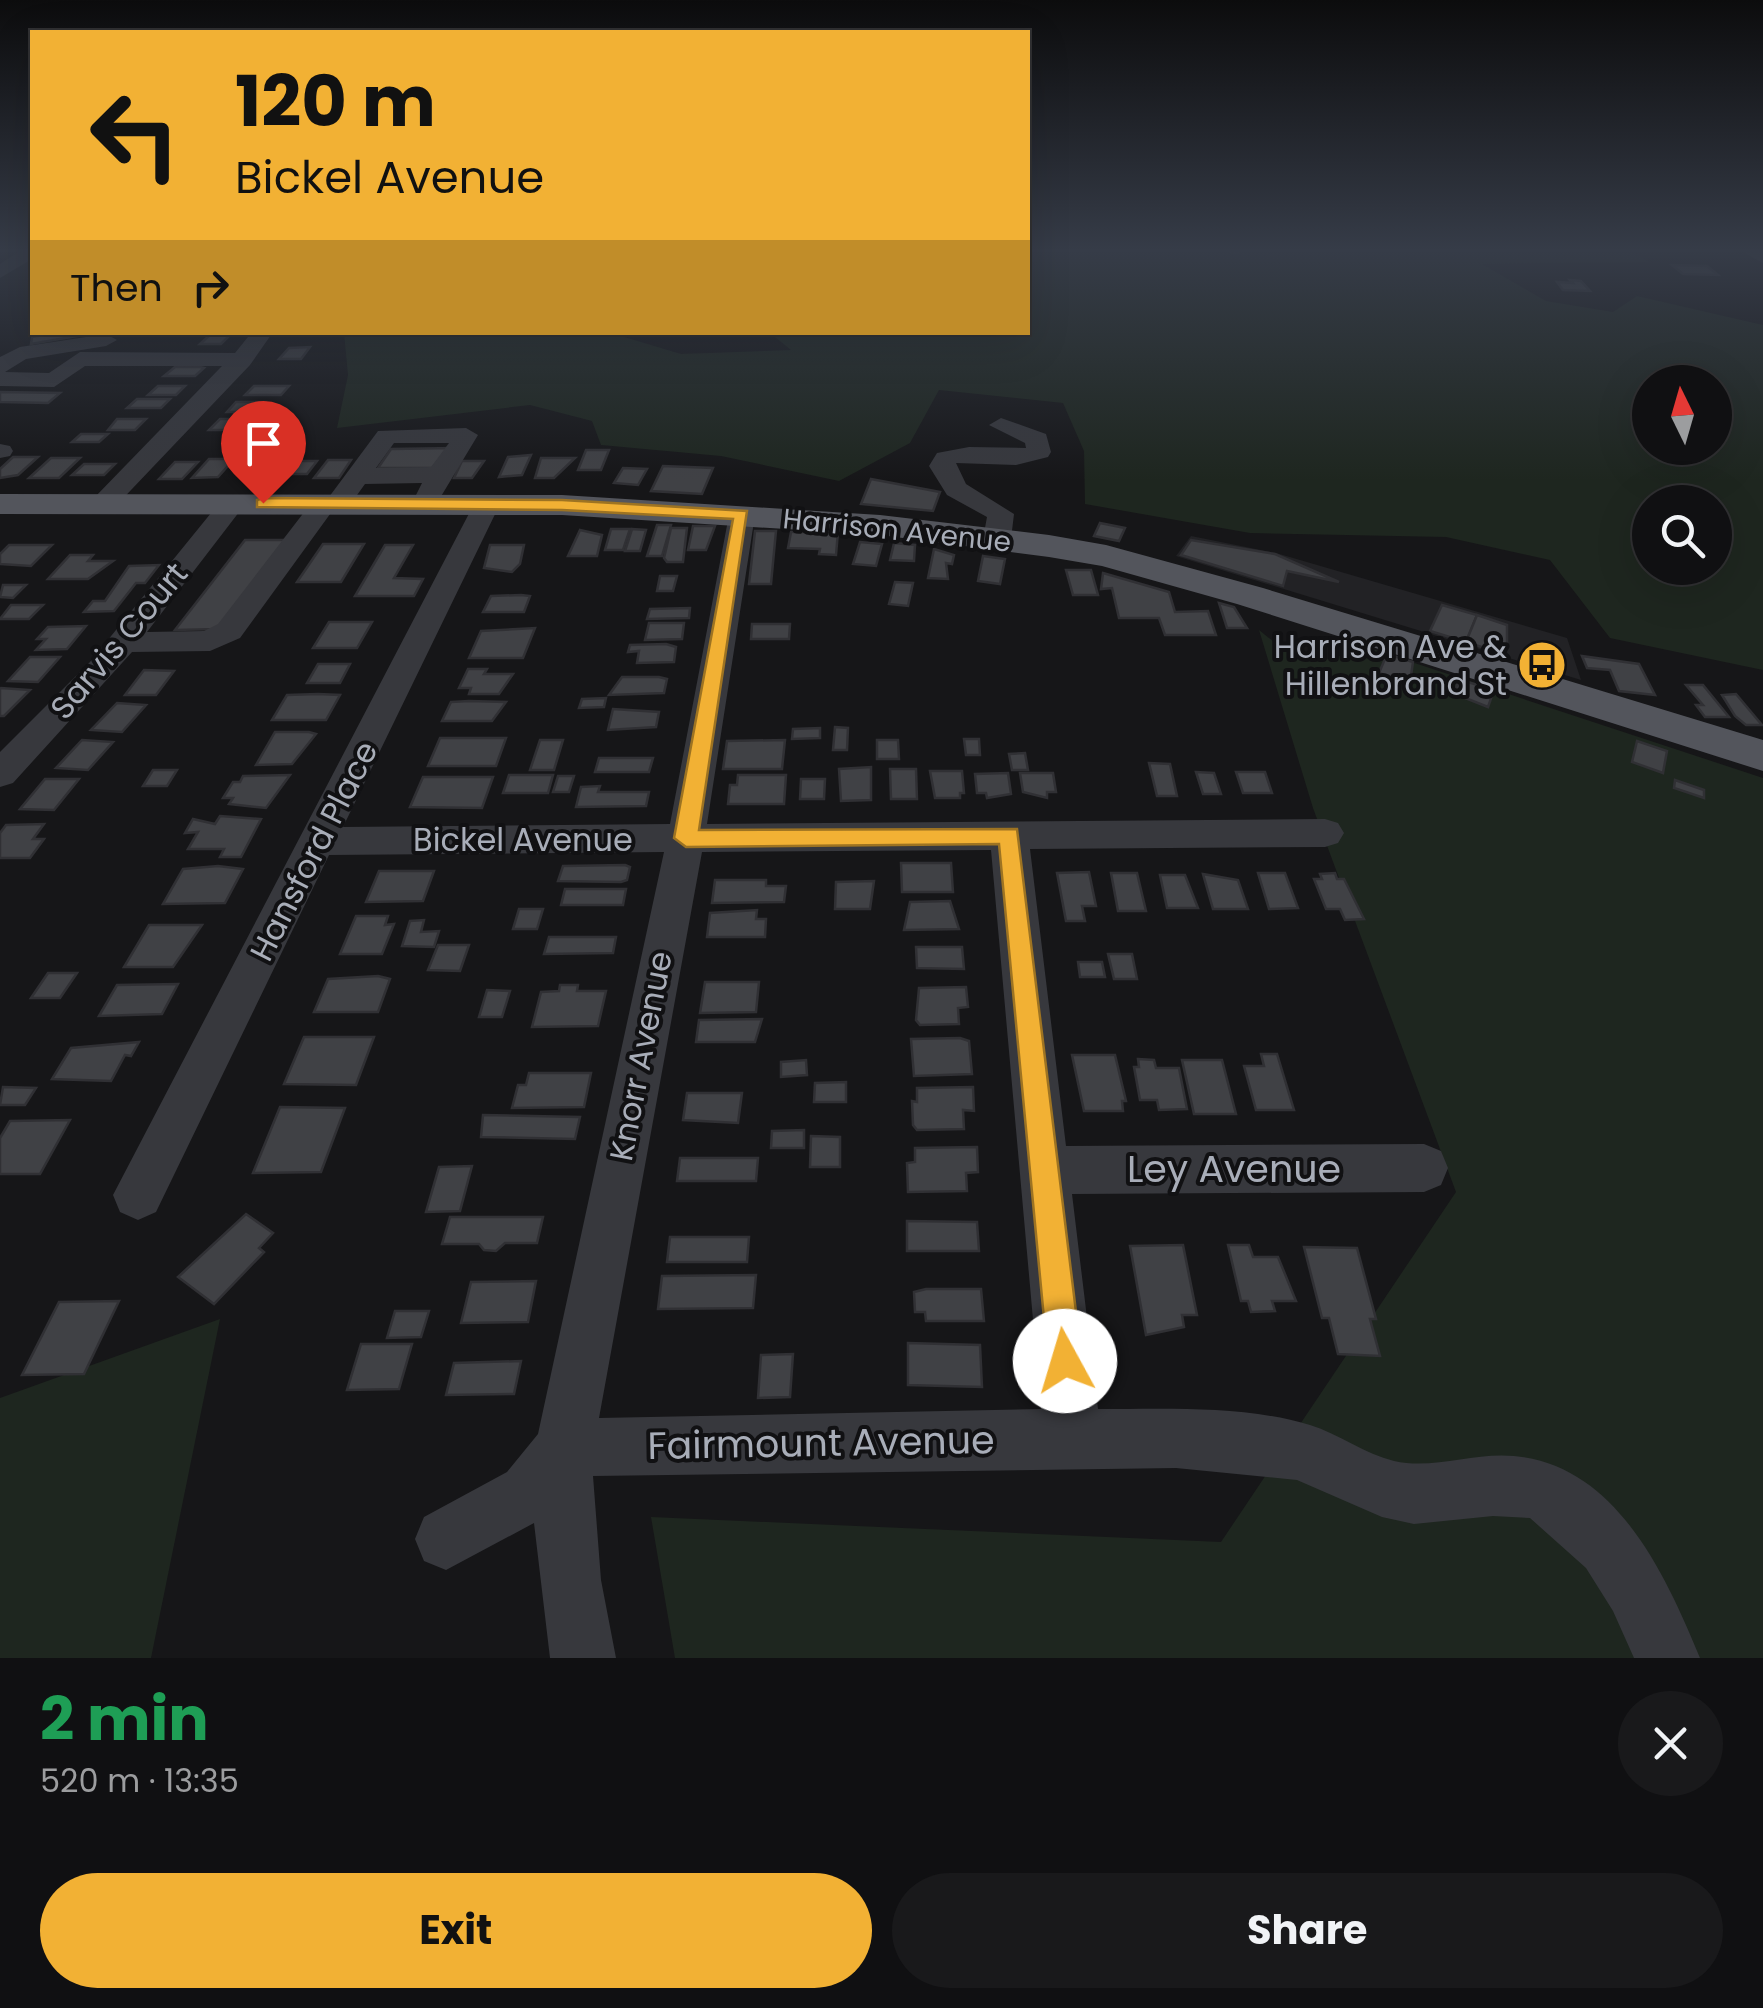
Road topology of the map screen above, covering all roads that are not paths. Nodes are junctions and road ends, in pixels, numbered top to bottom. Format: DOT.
graph roads {
  1 [pos="261,335"];
  2 [pos="91,359"];
  3 [pos="242,360"];
  4 [pos="0,367"];
  5 [pos="0,379"];
  6 [pos="1001,425"];
  7 [pos="432,489"];
  8 [pos="340,494"];
  9 [pos="233,503"];
  10 [pos="0,504"];
  11 [pos="103,504"];
  12 [pos="487,504"];
  13 [pos="742,515"];
  14 [pos="997,540"];
  15 [pos="122,642"];
  16 [pos="1763,756"];
  17 [pos="0,774"];
  18 [pos="1325,833"];
  19 [pos="1009,836"];
  20 [pos="686,838"];
  21 [pos="320,842"];
  22 [pos="1424,1168"];
  23 [pos="1045,1170"];
  24 [pos="138,1195"];
  25 [pos="1074,1438"];
  26 [pos="564,1448"];
  27 [pos="446,1539"];
  28 [pos="583,1658"];
  29 [pos="1667,1658"];
  1 -- 3 [label="street"];
  2 -- 3 [label="street"];
  2 -- 4 [label="street"];
  2 -- 5 [label="street"];
  3 -- 11 [label="street"];
  6 -- 14 [label="street"];
  7 -- 8 [label="main road, Harrison Avenue"];
  7 -- 8 [label="street"];
  7 -- 12 [label="main road, Harrison Avenue"];
  8 -- 9 [label="main road, Harrison Avenue"];
  8 -- 15 [label="street"];
  9 -- 11 [label="main road, Harrison Avenue"];
  9 -- 15 [label="street, Sarvis Court"];
  10 -- 11 [label="main road, Harrison Avenue"];
  12 -- 13 [label="main road, Harrison Avenue"];
  12 -- 21 [label="street, Hansford Place"];
  13 -- 14 [label="main road, Harrison Avenue"];
  13 -- 20 [label="street, Knorr Avenue"];
  14 -- 16 [label="main road, Harrison Avenue"];
  15 -- 17 [label="street, Sarvis Court"];
  18 -- 19 [label="street, Bickel Avenue"];
  19 -- 20 [label="street, Bickel Avenue"];
  19 -- 23 [label="street"];
  20 -- 21 [label="street, Bickel Avenue"];
  20 -- 26 [label="street, Knorr Avenue"];
  21 -- 24 [label="street, Hansford Place"];
  22 -- 23 [label="street, Ley Avenue"];
  23 -- 25 [label="street"];
  25 -- 26 [label="street, Fairmount Avenue"];
  25 -- 29 [label="street, Fairmount Avenue"];
  26 -- 27 [label="street, Knorr Avenue"];
  26 -- 28 [label="street"];
}
